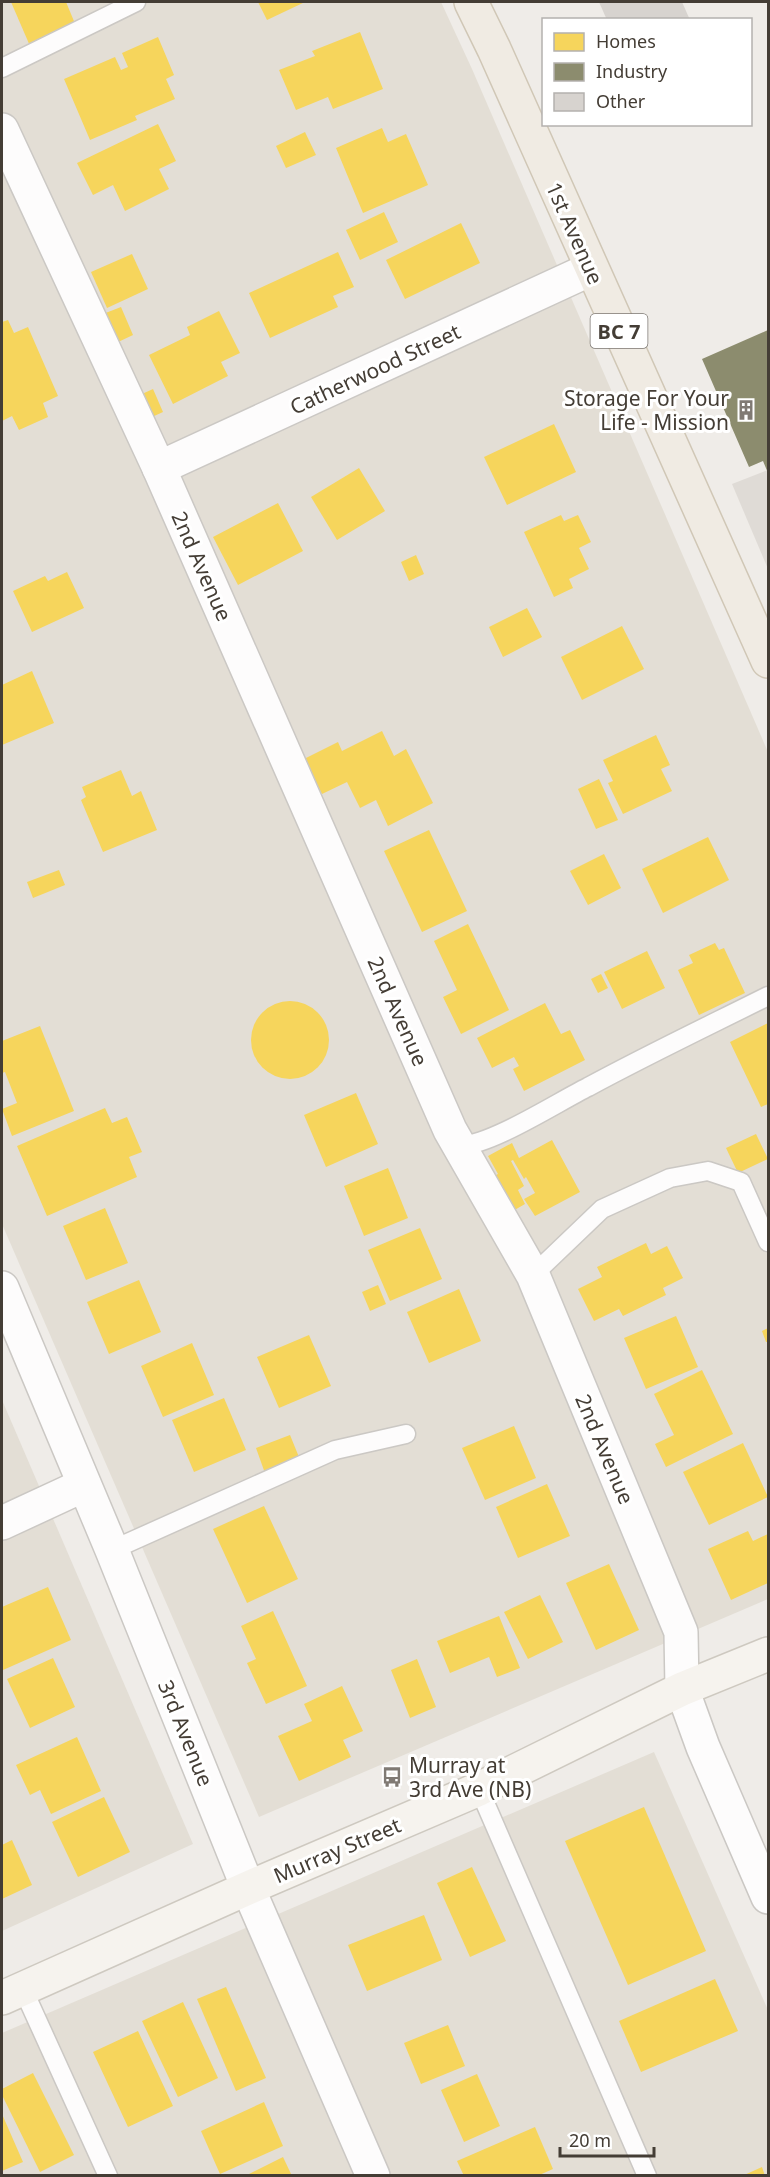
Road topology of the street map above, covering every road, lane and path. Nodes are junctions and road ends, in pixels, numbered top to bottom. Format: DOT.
graph roads {
  1 [pos="136,2"];
  2 [pos="471,2"];
  3 [pos="2,68"];
  4 [pos="2,130"];
  5 [pos="591,269"];
  6 [pos="159,468"];
  7 [pos="768,661"];
  8 [pos="768,996"];
  9 [pos="455,1138"];
  10 [pos="768,1242"];
  11 [pos="533,1275"];
  12 [pos="2,1288"];
  13 [pos="406,1434"];
  14 [pos="84,1485"];
  15 [pos="2,1523"];
  16 [pos="112,1550"];
  17 [pos="768,1654"];
  18 [pos="682,1689"];
  19 [pos="479,1789"];
  20 [pos="248,1888"];
  21 [pos="768,1897"];
  22 [pos="12,1994"];
  23 [pos="108,2175"];
  24 [pos="373,2175"];
  25 [pos="647,2175"];
  1 -- 3 [label="lane"];
  2 -- 5 [label="main road, 1st Avenue / BC 7"];
  4 -- 6 [label="street, 2nd Avenue"];
  5 -- 6 [label="street, Catherwood Street"];
  5 -- 7 [label="main road, 1st Avenue / BC 7"];
  6 -- 9 [label="street, 2nd Avenue"];
  8 -- 9 [label="lane"];
  9 -- 11 [label="street, 2nd Avenue"];
  10 -- 11 [label="lane"];
  11 -- 18 [label="street, 2nd Avenue"];
  12 -- 14 [label="street, 3rd Avenue"];
  13 -- 16 [label="lane"];
  14 -- 15 [label="street"];
  14 -- 16 [label="street, 3rd Avenue"];
  16 -- 20 [label="street, 3rd Avenue"];
  17 -- 18 [label="street, Murray Street"];
  18 -- 19 [label="street, Murray Street"];
  18 -- 21 [label="street, 2nd Avenue"];
  19 -- 20 [label="street, Murray Street"];
  19 -- 25 [label="lane"];
  20 -- 22 [label="street, Murray Street"];
  20 -- 24 [label="street, 3rd Avenue"];
  22 -- 23 [label="lane"];
}
